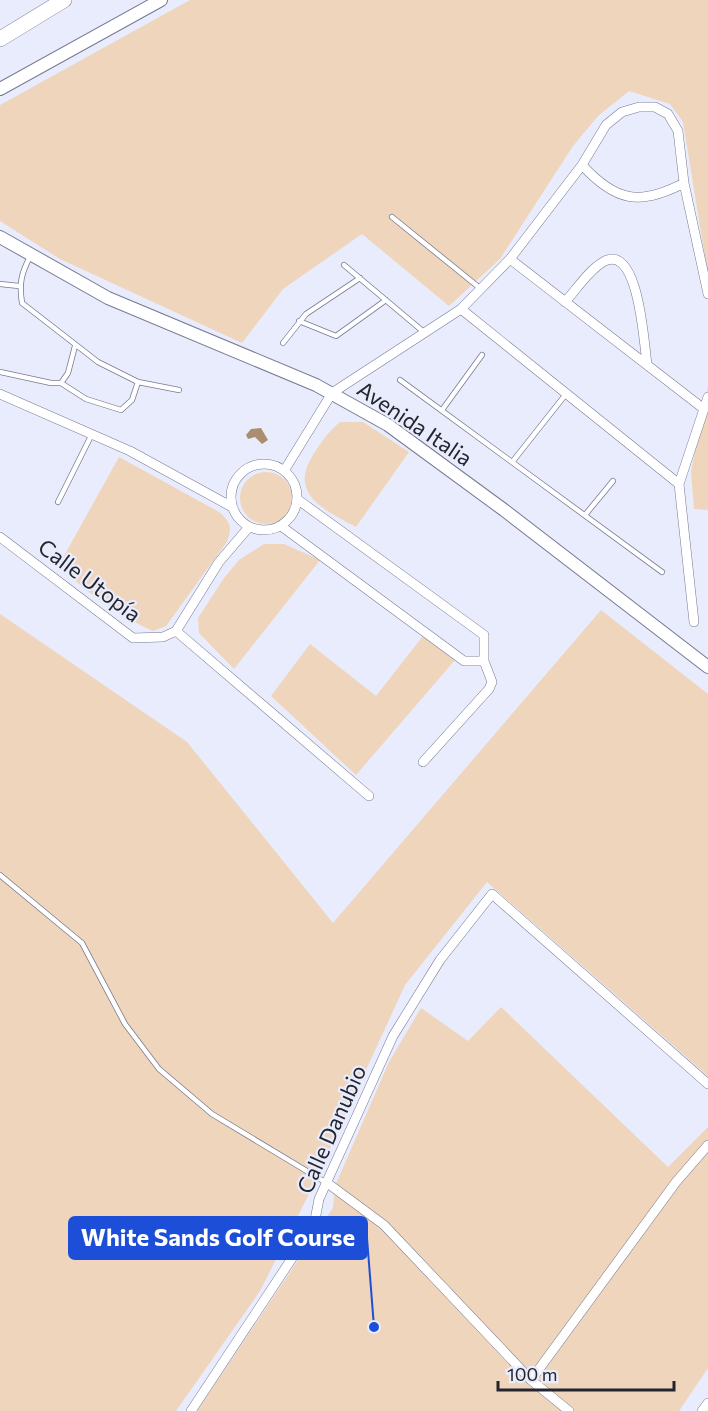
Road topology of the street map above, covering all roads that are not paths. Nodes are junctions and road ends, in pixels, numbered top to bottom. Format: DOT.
graph roads {
  1 [pos="64,0"];
  2 [pos="161,0"];
  3 [pos="0,39"];
  4 [pos="0,89"];
  5 [pos="582,165"];
  6 [pos="684,183"];
  7 [pos="392,217"];
  8 [pos="0,237"];
  9 [pos="30,255"];
  10 [pos="510,259"];
  11 [pos="345,265"];
  12 [pos="360,278"];
  13 [pos="0,284"];
  14 [pos="19,286"];
  15 [pos="481,289"];
  16 [pos="708,294"];
  17 [pos="386,300"];
  18 [pos="565,302"];
  19 [pos="461,309"];
  20 [pos="299,321"];
  21 [pos="425,333"];
  22 [pos="283,343"];
  23 [pos="75,346"];
  24 [pos="482,355"];
  25 [pos="647,364"];
  26 [pos="0,372"];
  27 [pos="399,380"];
  28 [pos="138,382"];
  29 [pos="61,383"];
  30 [pos="179,390"];
  31 [pos="332,393"];
  32 [pos="0,394"];
  33 [pos="566,394"];
  34 [pos="708,397"];
  35 [pos="704,409"];
  36 [pos="442,410"];
  37 [pos="92,434"];
  38 [pos="513,461"];
  39 [pos="284,471"];
  40 [pos="613,481"];
  41 [pos="679,484"];
  42 [pos="297,499"];
  43 [pos="58,502"];
  44 [pos="232,507"];
  45 [pos="585,515"];
  46 [pos="281,526"];
  47 [pos="249,527"];
  48 [pos="0,537"];
  49 [pos="662,572"];
  50 [pos="694,622"];
  51 [pos="176,631"];
  52 [pos="484,662"];
  53 [pos="708,667"];
  54 [pos="423,762"];
  55 [pos="369,795"];
  56 [pos="0,875"];
  57 [pos="708,1084"];
  58 [pos="708,1145"];
  59 [pos="326,1182"];
  60 [pos="531,1380"];
  61 [pos="708,1403"];
  62 [pos="191,1411"];
  63 [pos="569,1411"];
  64 [pos="702,1411"];
  1 -- 3 [label="highway"];
  2 -- 4 [label="street"];
  5 -- 6 [label="street"];
  5 -- 6 [label="street"];
  5 -- 10 [label="street"];
  6 -- 16 [label="street"];
  7 -- 15 [label="lane"];
  8 -- 9 [label="street, Avenida Italia"];
  9 -- 14 [label="lane"];
  9 -- 31 [label="street, Avenida Italia"];
  10 -- 15 [label="street"];
  10 -- 18 [label="street"];
  11 -- 12 [label="lane"];
  12 -- 17 [label="lane"];
  12 -- 20 [label="lane"];
  13 -- 14 [label="lane"];
  14 -- 23 [label="lane"];
  15 -- 19 [label="street"];
  17 -- 20 [label="lane"];
  17 -- 21 [label="lane"];
  18 -- 25 [label="street"];
  18 -- 25 [label="street"];
  19 -- 21 [label="street"];
  19 -- 33 [label="street"];
  20 -- 22 [label="lane"];
  21 -- 31 [label="street"];
  23 -- 28 [label="lane"];
  23 -- 29 [label="lane"];
  24 -- 36 [label="lane"];
  25 -- 35 [label="street"];
  26 -- 29 [label="lane"];
  27 -- 36 [label="lane"];
  28 -- 29 [label="lane"];
  28 -- 30 [label="lane"];
  31 -- 39 [label="street"];
  31 -- 53 [label="street, Avenida Italia"];
  32 -- 37 [label="street"];
  33 -- 38 [label="lane"];
  33 -- 41 [label="street"];
  34 -- 35 [label="street"];
  35 -- 41 [label="street"];
  36 -- 38 [label="lane"];
  37 -- 43 [label="lane"];
  37 -- 44 [label="street"];
  38 -- 45 [label="lane"];
  39 -- 42 [label="street"];
  39 -- 44 [label="street"];
  40 -- 45 [label="lane"];
  41 -- 50 [label="street"];
  42 -- 46 [label="street"];
  42 -- 52 [label="street"];
  44 -- 47 [label="street"];
  45 -- 49 [label="lane"];
  46 -- 47 [label="street"];
  46 -- 52 [label="street"];
  47 -- 51 [label="street"];
  48 -- 51 [label="street, Calle Utopía"];
  51 -- 55 [label="street"];
  52 -- 54 [label="street"];
  56 -- 59 [label="lane"];
  57 -- 59 [label="street, Calle Danubio"];
  58 -- 60 [label="street"];
  59 -- 60 [label="street"];
  59 -- 62 [label="street, Calle Danubio"];
  60 -- 63 [label="street"];
  61 -- 64 [label="street"];
}
